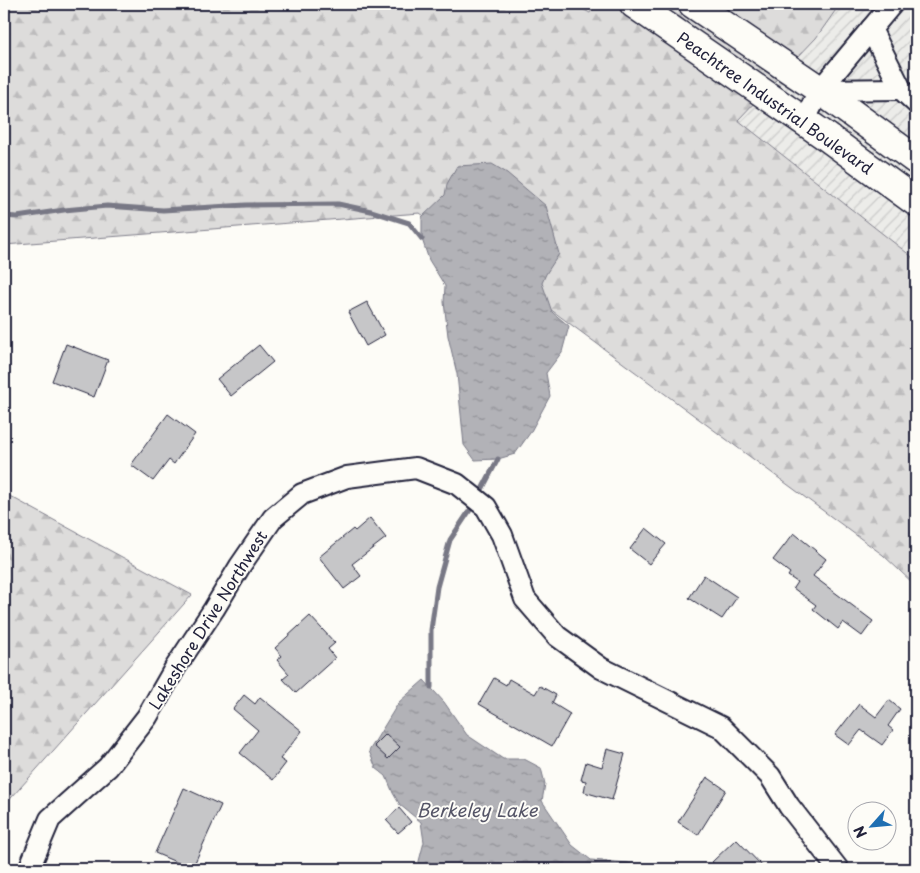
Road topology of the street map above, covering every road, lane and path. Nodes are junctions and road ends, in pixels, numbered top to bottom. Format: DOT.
graph roads {
  1 [pos="634,4"];
  2 [pos="693,4"];
  3 [pos="892,4"];
  4 [pos="871,29"];
  5 [pos="901,89"];
  6 [pos="820,90"];
  7 [pos="916,103"];
  8 [pos="804,121"];
  9 [pos="916,160"];
  10 [pos="916,202"];
  11 [pos="32,869"];
  12 [pos="838,869"];
  1 -- 8 [label="highway, Peachtree Industrial Boulevard"];
  2 -- 6 [label="highway"];
  3 -- 4 [label="street"];
  4 -- 5 [label="street"];
  4 -- 6 [label="street"];
  5 -- 6 [label="street"];
  5 -- 7 [label="street"];
  6 -- 8 [label="street"];
  6 -- 9 [label="highway"];
  8 -- 10 [label="highway, Peachtree Industrial Boulevard"];
  11 -- 12 [label="street, Lakeshore Drive Northwest"];
}
